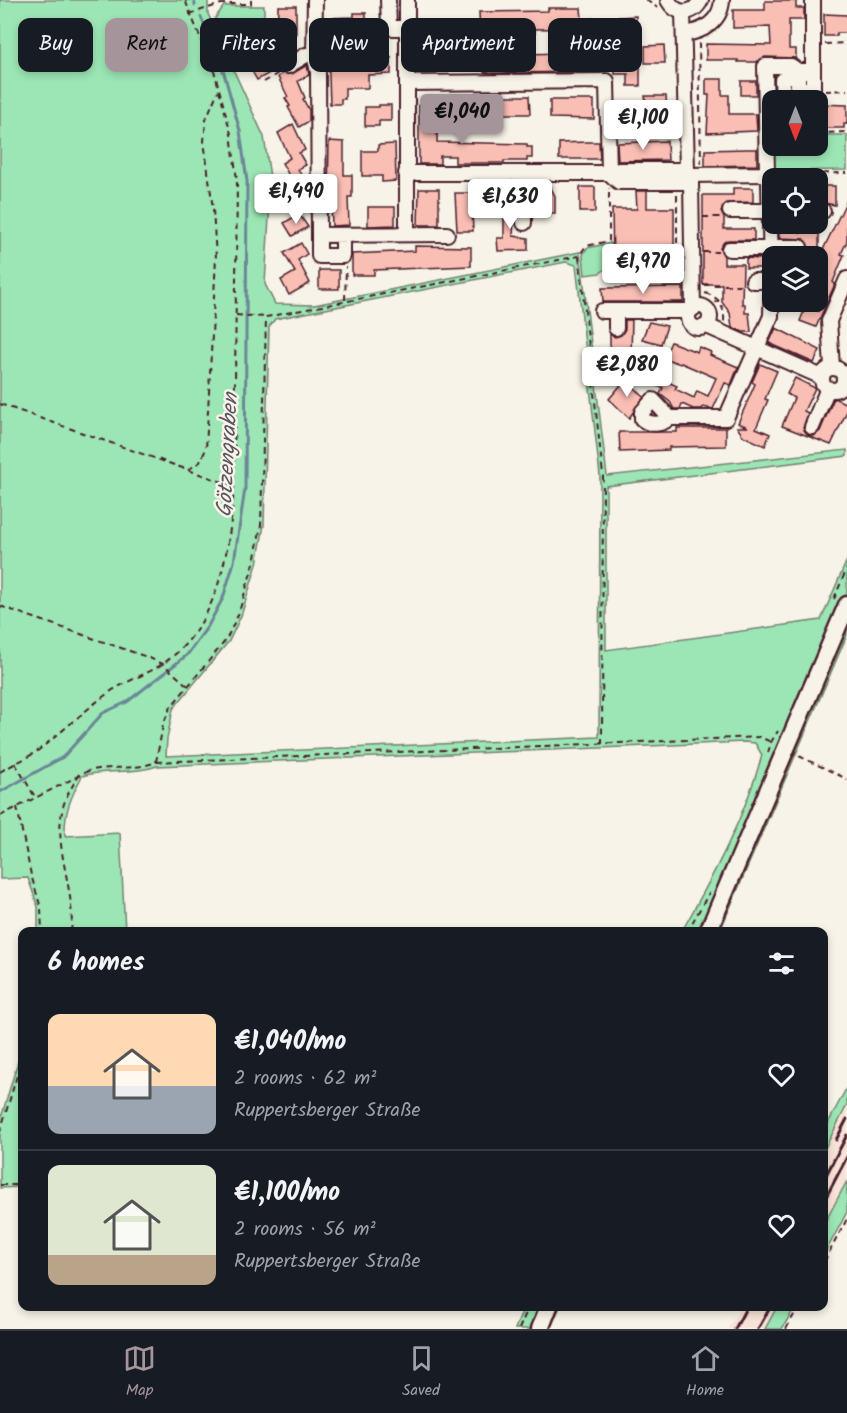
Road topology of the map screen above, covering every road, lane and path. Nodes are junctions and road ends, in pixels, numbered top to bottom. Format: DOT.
graph roads {
  1 [pos="184,0"];
  2 [pos="251,0"];
  3 [pos="315,0"];
  4 [pos="388,0"];
  5 [pos="407,0"];
  6 [pos="668,0"];
  7 [pos="701,0"];
  8 [pos="722,0"];
  9 [pos="813,0"];
  10 [pos="683,12"];
  11 [pos="189,15"];
  12 [pos="315,18"];
  13 [pos="407,18"];
  14 [pos="401,28"];
  15 [pos="684,34"];
  16 [pos="813,44"];
  17 [pos="847,44"];
  18 [pos="798,71"];
  19 [pos="813,71"];
  20 [pos="279,72"];
  21 [pos="318,72"];
  22 [pos="407,72"];
  23 [pos="264,82"];
  24 [pos="407,83"];
  25 [pos="813,89"];
  26 [pos="219,90"];
  27 [pos="782,90"];
  28 [pos="847,90"];
  29 [pos="847,132"];
  30 [pos="828,133"];
  31 [pos="767,168"];
  32 [pos="406,173"];
  33 [pos="524,173"];
  34 [pos="609,173"];
  35 [pos="828,173"];
  36 [pos="847,173"];
  37 [pos="762,174"];
  38 [pos="689,176"];
  39 [pos="730,211"];
  40 [pos="762,211"];
  41 [pos="701,217"];
  42 [pos="524,223"];
  43 [pos="407,234"];
  44 [pos="447,234"];
  45 [pos="319,235"];
  46 [pos="343,235"];
  47 [pos="762,248"];
  48 [pos="729,249"];
  49 [pos="702,252"];
  50 [pos="343,256"];
  51 [pos="579,256"];
  52 [pos="847,279"];
  53 [pos="753,281"];
  54 [pos="762,281"];
  55 [pos="693,285"];
  56 [pos="719,300"];
  57 [pos="345,302"];
  58 [pos="697,310"];
  59 [pos="771,312"];
  60 [pos="236,315"];
  61 [pos="266,317"];
  62 [pos="707,326"];
  63 [pos="616,328"];
  64 [pos="756,349"];
  65 [pos="837,381"];
  66 [pos="0,404"];
  67 [pos="670,418"];
  68 [pos="812,427"];
  69 [pos="188,470"];
  70 [pos="234,486"];
  71 [pos="847,605"];
  72 [pos="0,606"];
  73 [pos="163,664"];
  74 [pos="188,686"];
  75 [pos="602,744"];
  76 [pos="778,746"];
  77 [pos="156,762"];
  78 [pos="15,763"];
  79 [pos="0,772"];
  80 [pos="80,774"];
  81 [pos="847,778"];
  82 [pos="35,797"];
  83 [pos="17,807"];
  84 [pos="0,816"];
  85 [pos="42,927"];
  86 [pos="71,927"];
  87 [pos="710,927"];
  88 [pos="18,1072"];
  89 [pos="0,1132"];
  90 [pos="0,1185"];
  91 [pos="18,1185"];
  92 [pos="847,1219"];
  93 [pos="828,1255"];
  94 [pos="527,1311"];
  95 [pos="547,1311"];
  96 [pos="796,1311"];
  97 [pos="519,1329"];
  98 [pos="540,1329"];
  99 [pos="786,1329"];
  1 -- 11 [label="path"];
  2 -- 11 [label="path"];
  3 -- 12 [label="street"];
  4 -- 14 [label="street"];
  5 -- 13 [label="street"];
  6 -- 10 [label="street"];
  7 -- 10 [label="street"];
  8 -- 15 [label="street"];
  9 -- 16 [label="street"];
  10 -- 15 [label="street"];
  11 -- 26 [label="path"];
  15 -- 38 [label="street"];
  16 -- 17 [label="path"];
  16 -- 19 [label="street"];
  18 -- 19 [label="street"];
  18 -- 25 [label="street"];
  18 -- 27 [label="street"];
  18 -- 31 [label="street"];
  19 -- 25 [label="street"];
  20 -- 23 [label="path"];
  21 -- 45 [label="street"];
  22 -- 24 [label="street"];
  24 -- 32 [label="street"];
  24 -- 34 [label="street"];
  25 -- 28 [label="path"];
  26 -- 60 [label="path"];
  26 -- 69 [label="path"];
  29 -- 30 [label="path"];
  32 -- 33 [label="street"];
  32 -- 43 [label="street"];
  33 -- 34 [label="street"];
  33 -- 42 [label="street"];
  34 -- 38 [label="street"];
  34 -- 51 [label="path"];
  35 -- 36 [label="path"];
  37 -- 38 [label="street"];
  38 -- 55 [label="street"];
  39 -- 40 [label="street"];
  39 -- 41 [label="path"];
  43 -- 44 [label="street"];
  43 -- 46 [label="street"];
  45 -- 46 [label="street"];
  45 -- 50 [label="street"];
  46 -- 50 [label="street"];
  47 -- 48 [label="street"];
  48 -- 49 [label="path"];
  50 -- 57 [label="path"];
  51 -- 57 [label="path"];
  51 -- 75 [label="path"];
  52 -- 65 [label="street"];
  53 -- 54 [label="street"];
  53 -- 55 [label="path"];
  55 -- 58 [label="street"];
  56 -- 58 [label="path"];
  57 -- 61 [label="path"];
  58 -- 62 [label="street"];
  58 -- 62 [label="street"];
  58 -- 63 [label="street"];
  59 -- 64 [label="street"];
  60 -- 61 [label="path"];
  60 -- 70 [label="path"];
  61 -- 74 [label="path"];
  62 -- 64 [label="street"];
  64 -- 65 [label="street"];
  64 -- 67 [label="street"];
  65 -- 68 [label="street"];
  66 -- 69 [label="path"];
  69 -- 70 [label="path"];
  70 -- 73 [label="path"];
  71 -- 76 [label="main road"];
  72 -- 73 [label="path"];
  73 -- 74 [label="path"];
  73 -- 78 [label="path"];
  74 -- 77 [label="path"];
  75 -- 76 [label="path"];
  75 -- 77 [label="path"];
  76 -- 81 [label="path"];
  76 -- 87 [label="main road"];
  77 -- 80 [label="path"];
  78 -- 79 [label="path"];
  78 -- 82 [label="path"];
  80 -- 82 [label="path"];
  80 -- 86 [label="path"];
  82 -- 83 [label="path"];
  83 -- 84 [label="path"];
  83 -- 85 [label="path"];
  88 -- 89 [label="path"];
  90 -- 91 [label="path"];
  92 -- 93 [label="path"];
  94 -- 97 [label="path"];
  95 -- 98 [label="main road"];
  96 -- 99 [label="path"];
}
